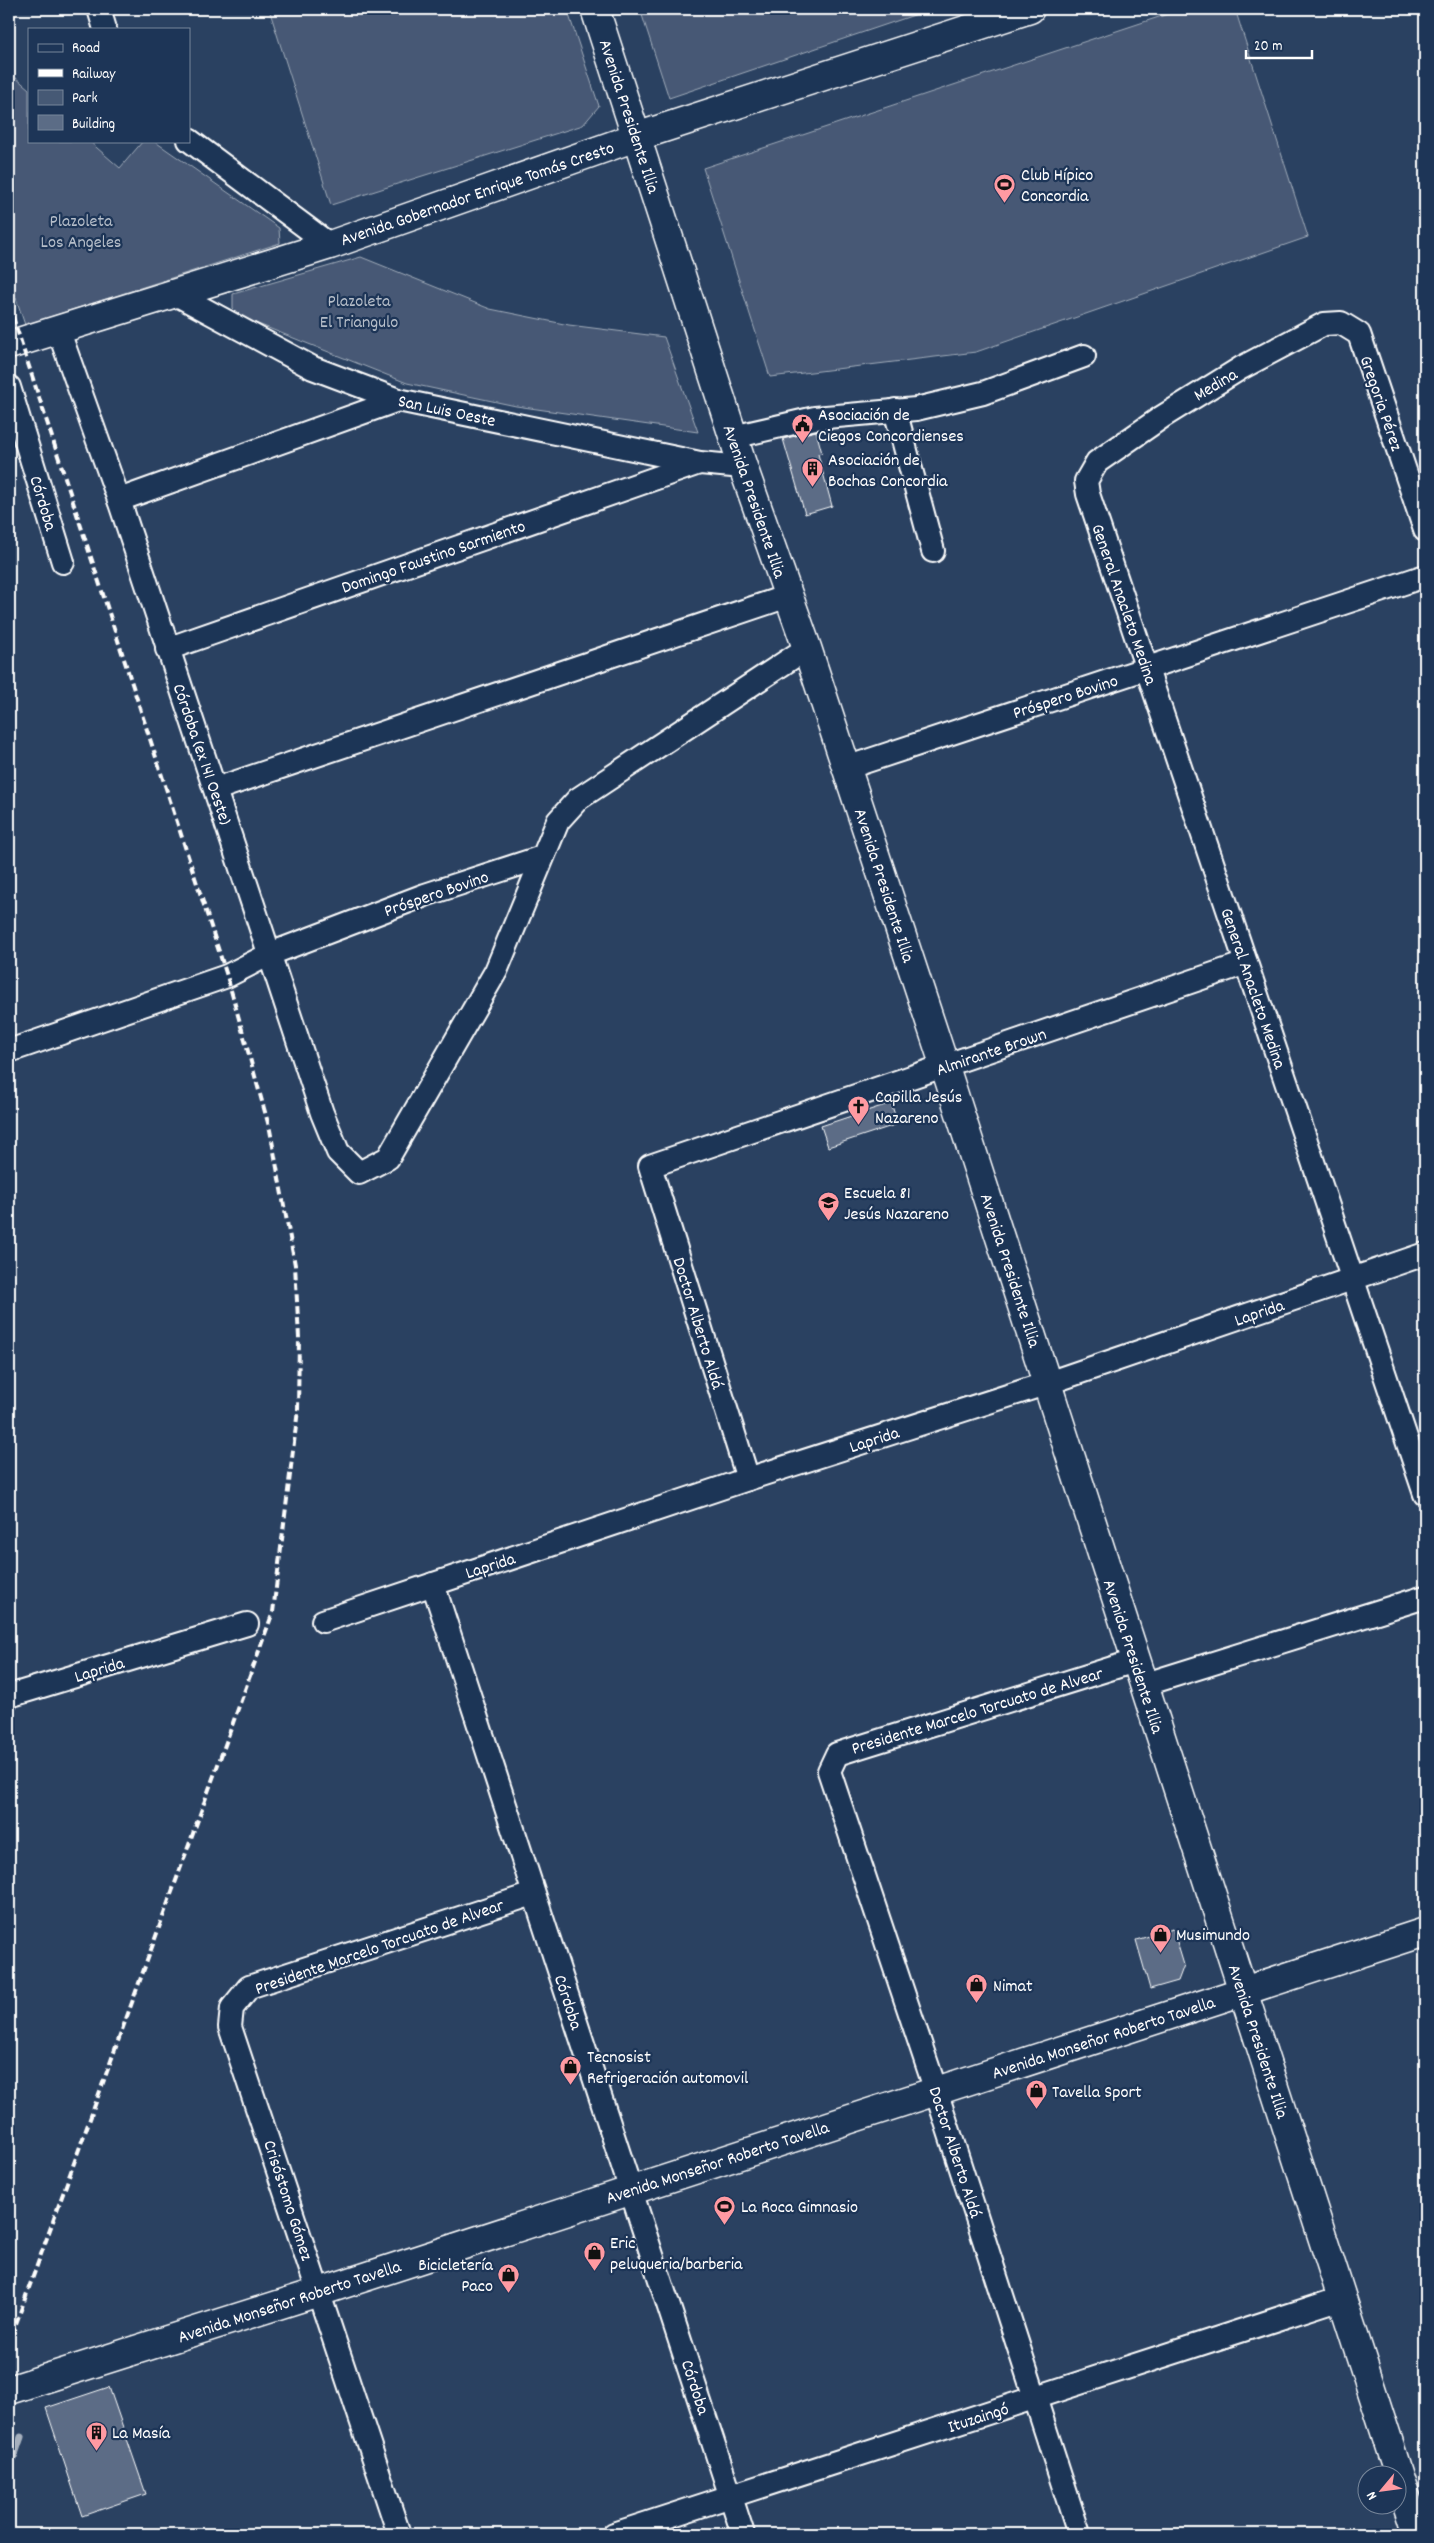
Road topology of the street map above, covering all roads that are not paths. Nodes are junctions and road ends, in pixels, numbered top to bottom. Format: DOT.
graph roads {
  1 [pos="99,9"];
  2 [pos="595,9"];
  3 [pos="1030,9"];
  4 [pos="105,28"];
  5 [pos="636,137"];
  6 [pos="190,141"];
  7 [pos="330,245"];
  8 [pos="172,292"];
  9 [pos="58,328"];
  10 [pos="1359,334"];
  11 [pos="9,345"];
  12 [pos="1084,356"];
  13 [pos="9,388"];
  14 [pos="398,400"];
  15 [pos="895,410"];
  16 [pos="733,437"];
  17 [pos="700,463"];
  18 [pos="743,467"];
  19 [pos="1086,481"];
  20 [pos="119,500"];
  21 [pos="1425,530"];
  22 [pos="933,551"];
  23 [pos="63,562"];
  24 [pos="1425,576"];
  25 [pos="788,596"];
  26 [pos="807,648"];
  27 [pos="167,649"];
  28 [pos="1147,670"];
  29 [pos="846,768"];
  30 [pos="216,789"];
  31 [pos="542,857"];
  32 [pos="270,954"];
  33 [pos="1246,963"];
  34 [pos="9,1051"];
  35 [pos="945,1067"];
  36 [pos="650,1166"];
  37 [pos="1425,1254"];
  38 [pos="1354,1280"];
  39 [pos="1048,1383"];
  40 [pos="748,1479"];
  41 [pos="1425,1494"];
  42 [pos="433,1584"];
  43 [pos="1425,1597"];
  44 [pos="323,1622"];
  45 [pos="247,1624"];
  46 [pos="1139,1673"];
  47 [pos="9,1696"];
  48 [pos="829,1771"];
  49 [pos="532,1894"];
  50 [pos="1425,1932"];
  51 [pos="1243,1991"];
  52 [pos="232,2008"];
  53 [pos="936,2091"];
  54 [pos="632,2190"];
  55 [pos="319,2292"];
  56 [pos="1342,2298"];
  57 [pos="9,2390"];
  58 [pos="1036,2398"];
  59 [pos="731,2497"];
  60 [pos="399,2534"];
  61 [pos="614,2534"];
  62 [pos="743,2534"];
  63 [pos="1079,2534"];
  64 [pos="1418,2534"];
  1 -- 4 [label="street"];
  2 -- 5 [label="main road, Avenida Presidente Illia"];
  3 -- 5 [label="main road, Avenida Gobernador Enrique Tomás Cresto"];
  5 -- 7 [label="main road, Avenida Gobernador Enrique Tomás Cresto"];
  5 -- 16 [label="main road, Avenida Presidente Illia"];
  6 -- 7 [label="street"];
  7 -- 8 [label="main road, Avenida Gobernador Enrique Tomás Cresto"];
  8 -- 9 [label="main road, Avenida Gobernador Enrique Tomás Cresto"];
  8 -- 14 [label="street, San Luis Oeste"];
  9 -- 11 [label="main road, Avenida Gobernador Enrique Tomás Cresto"];
  9 -- 20 [label="street, Córdoba (ex 141 Oeste)"];
  10 -- 19 [label="street, Medina"];
  10 -- 21 [label="street, Gregoria Pérez"];
  12 -- 15 [label="street"];
  13 -- 23 [label="street, Córdoba"];
  14 -- 17 [label="street, San Luis Oeste"];
  14 -- 20 [label="street"];
  15 -- 16 [label="street"];
  15 -- 22 [label="street"];
  16 -- 18 [label="main road, Avenida Presidente Illia"];
  17 -- 18 [label="street, San Luis Oeste"];
  17 -- 27 [label="street, Domingo Faustino Sarmiento"];
  18 -- 25 [label="main road, Avenida Presidente Illia"];
  19 -- 28 [label="street, General Anacleto Medina"];
  20 -- 27 [label="street, Córdoba (ex 141 Oeste)"];
  24 -- 28 [label="street, Próspero Bovino"];
  25 -- 26 [label="main road, Avenida Presidente Illia"];
  25 -- 30 [label="street"];
  26 -- 29 [label="main road, Avenida Presidente Illia"];
  26 -- 31 [label="street"];
  27 -- 30 [label="street, Córdoba (ex 141 Oeste)"];
  28 -- 29 [label="street, Próspero Bovino"];
  28 -- 33 [label="street, General Anacleto Medina"];
  29 -- 35 [label="main road, Avenida Presidente Illia"];
  30 -- 32 [label="street, Córdoba (ex 141 Oeste)"];
  31 -- 32 [label="street, Próspero Bovino"];
  31 -- 32 [label="street, Córdoba (ex 141 Oeste)"];
  32 -- 34 [label="street, Próspero Bovino"];
  33 -- 35 [label="street, Almirante Brown"];
  33 -- 38 [label="street, General Anacleto Medina"];
  35 -- 36 [label="street, Almirante Brown"];
  35 -- 39 [label="main road, Avenida Presidente Illia"];
  36 -- 40 [label="street, Doctor Alberto Aldá"];
  37 -- 38 [label="street, Laprida"];
  38 -- 39 [label="street, Laprida"];
  38 -- 41 [label="street, General Anacleto Medina"];
  39 -- 40 [label="street, Laprida"];
  39 -- 46 [label="main road, Avenida Presidente Illia"];
  40 -- 42 [label="street, Laprida"];
  42 -- 44 [label="street, Laprida"];
  42 -- 49 [label="street, Córdoba"];
  43 -- 46 [label="street, Presidente Marcelo Torcuato de Alvear"];
  45 -- 47 [label="street, Laprida"];
  46 -- 48 [label="street, Presidente Marcelo Torcuato de Alvear"];
  46 -- 51 [label="main road, Avenida Presidente Illia"];
  48 -- 53 [label="street, Doctor Alberto Aldá"];
  49 -- 52 [label="street, Presidente Marcelo Torcuato de Alvear"];
  49 -- 54 [label="street, Córdoba"];
  50 -- 51 [label="main road, Avenida Monseñor Roberto Tavella"];
  51 -- 53 [label="main road, Avenida Monseñor Roberto Tavella"];
  51 -- 56 [label="main road, Avenida Presidente Illia"];
  52 -- 55 [label="street, Crisóstomo Gómez"];
  53 -- 54 [label="main road, Avenida Monseñor Roberto Tavella"];
  53 -- 58 [label="street, Doctor Alberto Aldá"];
  54 -- 55 [label="main road, Avenida Monseñor Roberto Tavella"];
  54 -- 59 [label="street, Córdoba"];
  55 -- 57 [label="main road, Avenida Monseñor Roberto Tavella"];
  55 -- 60 [label="street, Crisóstomo Gómez"];
  56 -- 58 [label="street, Ituzaingó"];
  56 -- 64 [label="main road, Avenida Presidente Illia"];
  58 -- 59 [label="street, Ituzaingó"];
  58 -- 63 [label="street, Doctor Alberto Aldá"];
  59 -- 61 [label="street, Ituzaingó"];
  59 -- 62 [label="street, Córdoba"];
}
